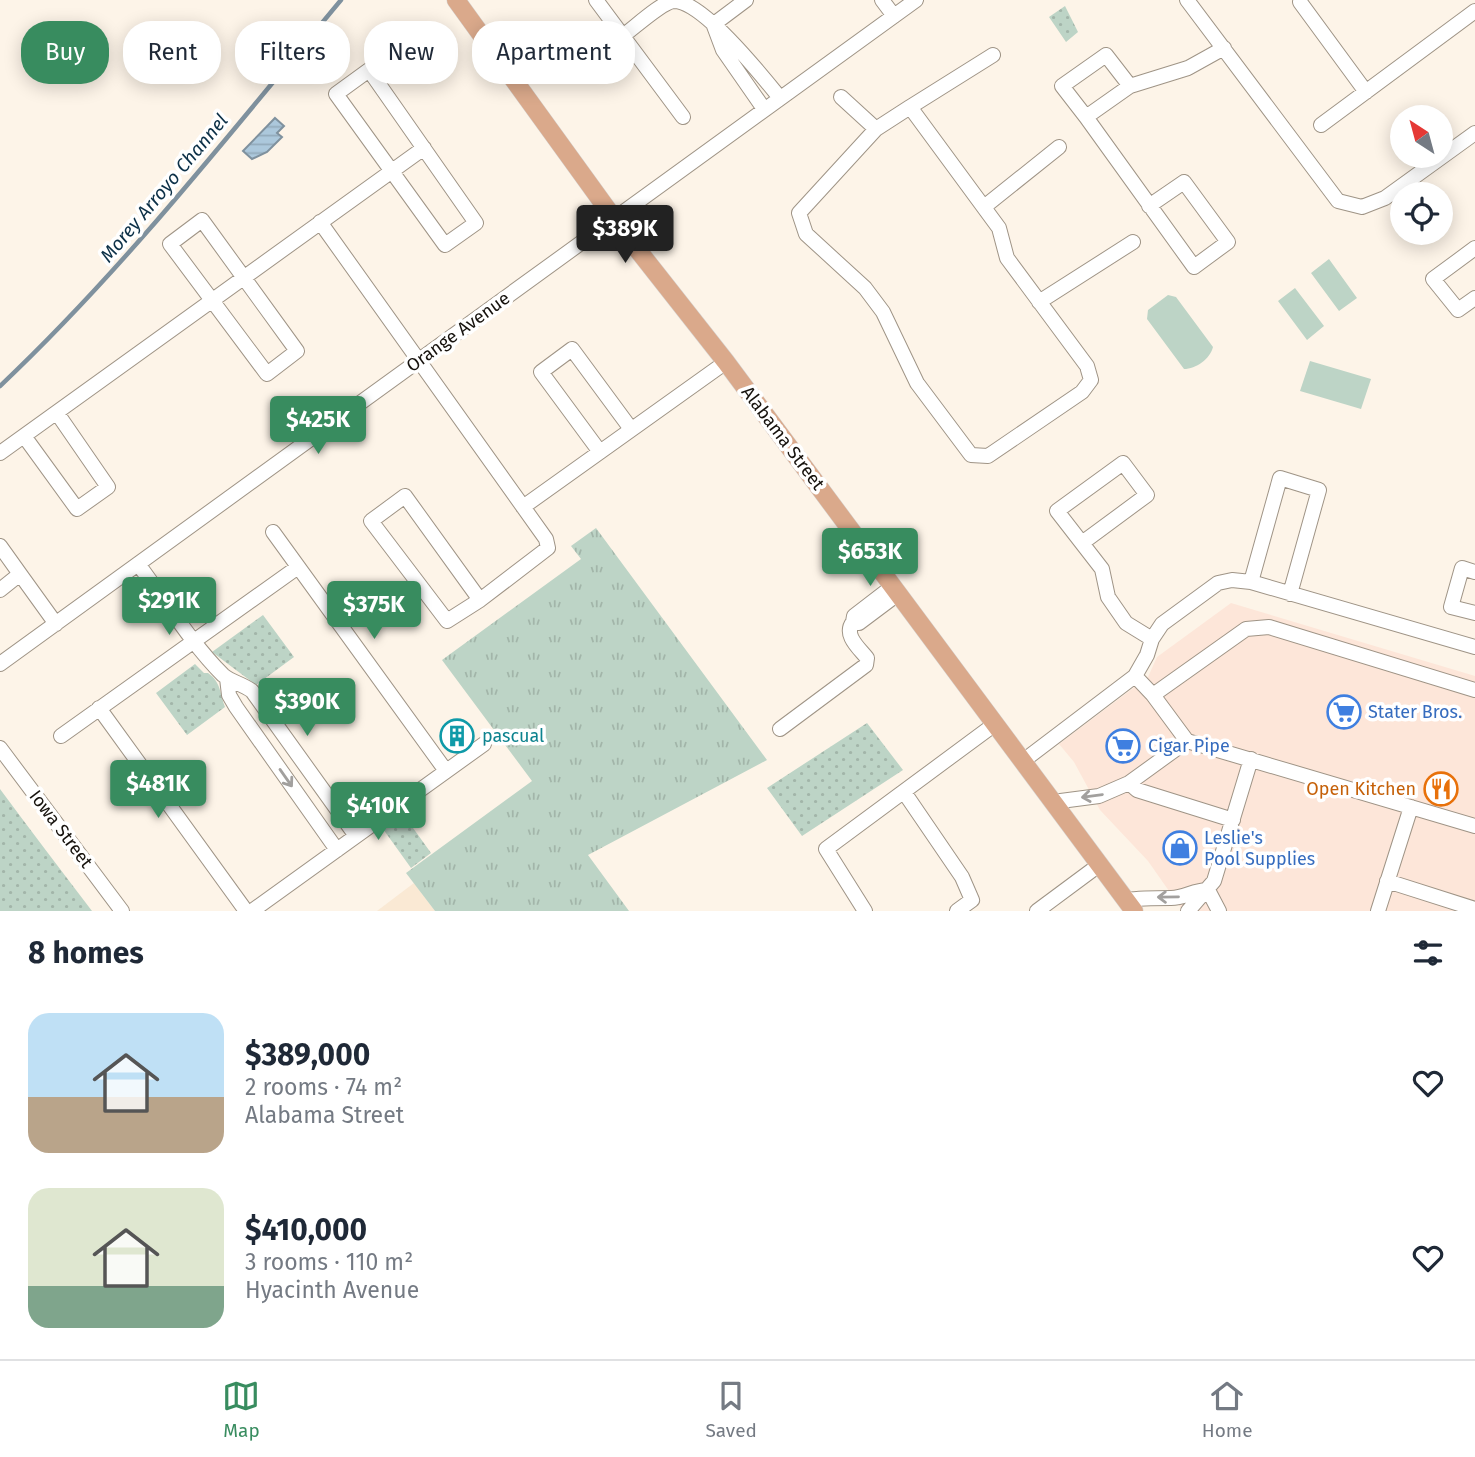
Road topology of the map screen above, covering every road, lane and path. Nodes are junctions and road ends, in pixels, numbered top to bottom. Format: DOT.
graph roads {
  1 [pos="456,0"];
  2 [pos="596,0"];
  3 [pos="746,0"];
  4 [pos="882,0"];
  5 [pos="916,0"];
  6 [pos="1187,0"];
  7 [pos="1467,0"];
  8 [pos="1300,1"];
  9 [pos="1475,11"];
  10 [pos="894,16"];
  11 [pos="613,21"];
  12 [pos="713,24"];
  13 [pos="635,27"];
  14 [pos="1224,48"];
  15 [pos="635,50"];
  16 [pos="993,55"];
  17 [pos="750,60"];
  18 [pos="736,70"];
  19 [pos="1130,86"];
  20 [pos="1366,92"];
  21 [pos="841,97"];
  22 [pos="780,98"];
  23 [pos="910,107"];
  24 [pos="764,109"];
  25 [pos="683,117"];
  26 [pos="1086,117"];
  27 [pos="1321,125"];
  28 [pos="876,130"];
  29 [pos="1475,133"];
  30 [pos="1059,147"];
  31 [pos="424,148"];
  32 [pos="391,172"];
  33 [pos="1149,206"];
  34 [pos="984,207"];
  35 [pos="614,217"];
  36 [pos="320,222"];
  37 [pos="1133,242"];
  38 [pos="1475,248"];
  39 [pos="244,277"];
  40 [pos="1475,298"];
  41 [pos="213,300"];
  42 [pos="1039,302"];
  43 [pos="418,362"];
  44 [pos="726,362"];
  45 [pos="57,413"];
  46 [pos="631,429"];
  47 [pos="24,436"];
  48 [pos="600,452"];
  49 [pos="0,453"];
  50 [pos="523,506"];
  51 [pos="273,532"];
  52 [pos="1082,543"];
  53 [pos="0,546"];
  54 [pos="138,564"];
  55 [pos="298,567"];
  56 [pos="1475,572"];
  57 [pos="20,575"];
  58 [pos="1251,582"];
  59 [pos="0,590"];
  60 [pos="896,590"];
  61 [pos="1290,594"];
  62 [pos="480,600"];
  63 [pos="1475,613"];
  64 [pos="55,624"];
  65 [pos="1152,639"];
  66 [pos="194,640"];
  67 [pos="1475,647"];
  68 [pos="0,664"];
  69 [pos="1135,676"];
  70 [pos="227,678"];
  71 [pos="1475,690"];
  72 [pos="1153,695"];
  73 [pos="99,708"];
  74 [pos="995,724"];
  75 [pos="780,729"];
  76 [pos="61,736"];
  77 [pos="1187,741"];
  78 [pos="484,744"];
  79 [pos="0,748"];
  80 [pos="1251,759"];
  81 [pos="1023,761"];
  82 [pos="446,771"];
  83 [pos="1129,783"];
  84 [pos="904,792"];
  85 [pos="1053,802"];
  86 [pos="1410,807"];
  87 [pos="1233,820"];
  88 [pos="1475,826"];
  89 [pos="356,836"];
  90 [pos="337,850"];
  91 [pos="1100,865"];
  92 [pos="1387,881"];
  93 [pos="1208,890"];
  94 [pos="1130,905"];
  95 [pos="1475,909"];
  96 [pos="122,911"];
  97 [pos="246,911"];
  98 [pos="252,911"];
  99 [pos="865,911"];
  100 [pos="957,911"];
  101 [pos="1037,911"];
  102 [pos="1188,911"];
  103 [pos="1219,911"];
  104 [pos="1378,911"];
  1 -- 35 [label="main road, Alabama Street"];
  2 -- 11 [label="street"];
  3 -- 12 [label="street"];
  4 -- 10 [label="street"];
  5 -- 10 [label="street, Orange Avenue"];
  6 -- 14 [label="street"];
  7 -- 9 [label="street"];
  8 -- 20 [label="street"];
  9 -- 20 [label="street"];
  10 -- 22 [label="street, Orange Avenue"];
  12 -- 13 [label="street"];
  12 -- 17 [label="street"];
  12 -- 18 [label="street"];
  14 -- 19 [label="street"];
  14 -- 29 [label="street"];
  15 -- 25 [label="street"];
  16 -- 23 [label="street"];
  17 -- 18 [label="street"];
  17 -- 22 [label="street"];
  18 -- 24 [label="street"];
  19 -- 26 [label="street"];
  19 -- 26 [label="street"];
  20 -- 27 [label="street"];
  21 -- 28 [label="street"];
  22 -- 24 [label="street, Orange Avenue"];
  23 -- 28 [label="street"];
  23 -- 34 [label="street"];
  24 -- 35 [label="street, Orange Avenue"];
  26 -- 33 [label="street"];
  28 -- 42 [label="street"];
  30 -- 34 [label="street"];
  31 -- 32 [label="street"];
  31 -- 32 [label="street"];
  31 -- 32 [label="street"];
  32 -- 36 [label="street"];
  33 -- 33 [label="street"];
  34 -- 42 [label="street"];
  35 -- 43 [label="street, Orange Avenue"];
  35 -- 44 [label="main road, Alabama Street"];
  36 -- 39 [label="street"];
  36 -- 43 [label="street"];
  37 -- 42 [label="street"];
  38 -- 40 [label="street"];
  39 -- 41 [label="street"];
  39 -- 41 [label="street"];
  39 -- 41 [label="street"];
  41 -- 45 [label="street"];
  43 -- 50 [label="street"];
  43 -- 54 [label="street, Orange Avenue"];
  44 -- 46 [label="street"];
  44 -- 60 [label="main road, Alabama Street"];
  45 -- 47 [label="street"];
  45 -- 47 [label="street"];
  46 -- 48 [label="street"];
  46 -- 48 [label="street"];
  47 -- 49 [label="street"];
  48 -- 50 [label="street"];
  50 -- 62 [label="street"];
  51 -- 55 [label="street"];
  52 -- 52 [label="street"];
  52 -- 65 [label="street"];
  53 -- 57 [label="street"];
  54 -- 64 [label="street, Orange Avenue"];
  54 -- 66 [label="street"];
  55 -- 66 [label="street"];
  55 -- 82 [label="street"];
  56 -- 63 [label="street"];
  57 -- 59 [label="street"];
  57 -- 64 [label="street"];
  58 -- 61 [label="street"];
  58 -- 61 [label="street"];
  58 -- 65 [label="street"];
  60 -- 74 [label="main road, Alabama Street"];
  60 -- 75 [label="street"];
  61 -- 67 [label="street"];
  62 -- 62 [label="street"];
  64 -- 68 [label="street, Orange Avenue"];
  65 -- 69 [label="street"];
  66 -- 70 [label="street"];
  66 -- 73 [label="street"];
  69 -- 72 [label="street"];
  69 -- 81 [label="street"];
  70 -- 89 [label="street"];
  70 -- 90 [label="street, one-way"];
  71 -- 72 [label="street"];
  72 -- 77 [label="street"];
  73 -- 76 [label="street"];
  73 -- 97 [label="street"];
  74 -- 81 [label="main road, Alabama Street"];
  74 -- 84 [label="street"];
  77 -- 80 [label="street"];
  77 -- 83 [label="street"];
  78 -- 82 [label="street"];
  79 -- 96 [label="street, Iowa Street"];
  80 -- 86 [label="street"];
  80 -- 87 [label="street"];
  81 -- 85 [label="main road, Alabama Street"];
  82 -- 89 [label="street"];
  83 -- 85 [label="street, one-way"];
  83 -- 87 [label="street"];
  84 -- 99 [label="street"];
  84 -- 100 [label="street"];
  85 -- 91 [label="main road, Alabama Street"];
  86 -- 88 [label="street"];
  86 -- 92 [label="street"];
  87 -- 93 [label="street"];
  89 -- 90 [label="street"];
  90 -- 98 [label="street"];
  91 -- 94 [label="main road, Alabama Street"];
  91 -- 101 [label="street"];
  92 -- 95 [label="street"];
  92 -- 104 [label="street"];
  93 -- 94 [label="street, one-way"];
  93 -- 102 [label="street"];
  93 -- 103 [label="street"];
}
